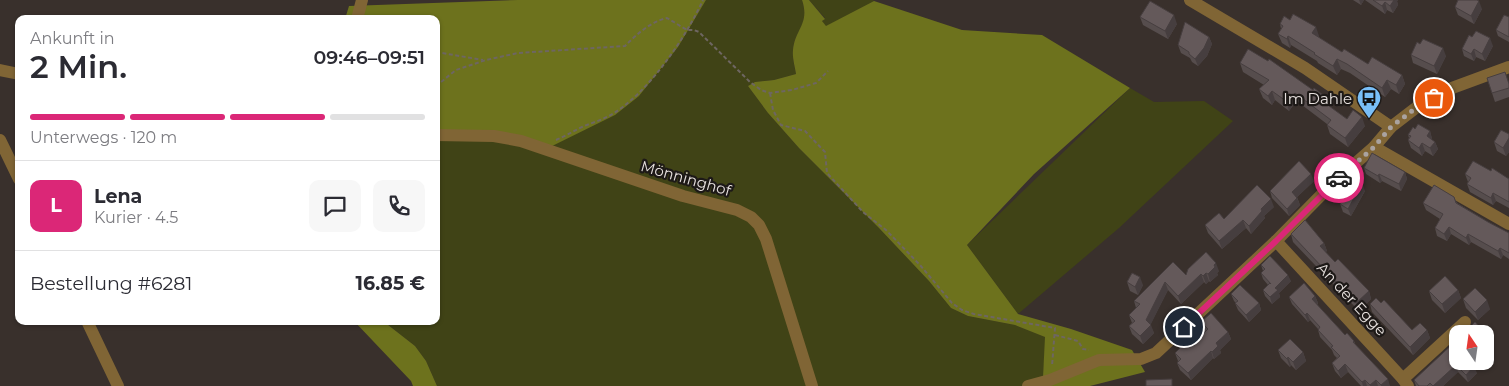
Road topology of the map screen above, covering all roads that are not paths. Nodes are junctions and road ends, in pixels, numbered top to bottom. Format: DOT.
graph roads {
  1 [pos="362,0"];
  2 [pos="1190,0"];
  3 [pos="358,15"];
  4 [pos="1509,67"];
  5 [pos="0,70"];
  6 [pos="15,73"];
  7 [pos="1391,127"];
  8 [pos="440,134"];
  9 [pos="0,140"];
  10 [pos="1374,147"];
  11 [pos="15,171"];
  12 [pos="1509,224"];
  13 [pos="1276,241"];
  14 [pos="1466,322"];
  15 [pos="89,325"];
  16 [pos="1405,382"];
  17 [pos="118,386"];
  18 [pos="812,386"];
  19 [pos="1028,386"];
  1 -- 3 [label="street"];
  2 -- 7 [label="street"];
  4 -- 7 [label="street"];
  5 -- 6 [label="street"];
  7 -- 10 [label="street"];
  8 -- 18 [label="street, Mönninghof"];
  9 -- 11 [label="street"];
  10 -- 12 [label="street"];
  10 -- 13 [label="street"];
  13 -- 16 [label="street, An der Egge"];
  13 -- 19 [label="street"];
  14 -- 16 [label="street, An der Egge"];
  15 -- 17 [label="street"];
}
